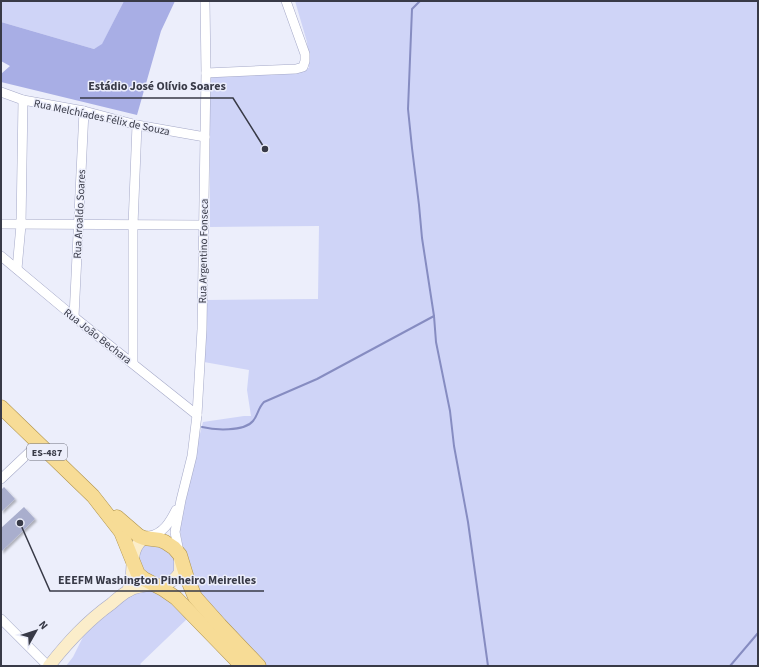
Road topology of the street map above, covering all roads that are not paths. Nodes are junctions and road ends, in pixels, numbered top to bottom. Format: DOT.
graph roads {
  1 [pos="205,1"];
  2 [pos="286,1"];
  3 [pos="206,73"];
  4 [pos="1,92"];
  5 [pos="23,100"];
  6 [pos="84,112"];
  7 [pos="137,125"];
  8 [pos="205,137"];
  9 [pos="1,224"];
  10 [pos="21,225"];
  11 [pos="78,225"];
  12 [pos="132,225"];
  13 [pos="204,225"];
  14 [pos="1,256"];
  15 [pos="17,269"];
  16 [pos="74,317"];
  17 [pos="133,363"];
  18 [pos="1,408"];
  19 [pos="197,415"];
  20 [pos="38,444"];
  21 [pos="1,479"];
  22 [pos="93,496"];
  23 [pos="181,500"];
  24 [pos="144,538"];
  25 [pos="180,555"];
  26 [pos="132,560"];
  27 [pos="154,584"];
  28 [pos="128,591"];
  29 [pos="1,619"];
  30 [pos="48,666"];
  31 [pos="242,666"];
  32 [pos="259,666"];
  1 -- 3 [label="street, Rua Argentino Fonseca"];
  2 -- 3 [label="street"];
  3 -- 8 [label="street, Rua Argentino Fonseca"];
  4 -- 5 [label="street, Rua Melchíades Félix de Souza"];
  5 -- 6 [label="street, Rua Melchíades Félix de Souza"];
  5 -- 10 [label="street"];
  6 -- 7 [label="street, Rua Melchíades Félix de Souza"];
  6 -- 11 [label="street, Rua Aroaldo Soares"];
  7 -- 8 [label="street, Rua Melchíades Félix de Souza"];
  7 -- 12 [label="street"];
  8 -- 13 [label="street, Rua Argentino Fonseca"];
  9 -- 10 [label="street"];
  10 -- 11 [label="street"];
  10 -- 15 [label="street"];
  11 -- 12 [label="street"];
  11 -- 16 [label="street, Rua Aroaldo Soares"];
  12 -- 13 [label="street"];
  12 -- 17 [label="street"];
  13 -- 19 [label="street, Rua Argentino Fonseca"];
  14 -- 15 [label="street, Rua João Bechara"];
  15 -- 16 [label="street, Rua João Bechara"];
  16 -- 17 [label="street, Rua João Bechara"];
  17 -- 19 [label="street, Rua João Bechara"];
  18 -- 20 [label="main road, ES-487"];
  19 -- 23 [label="street, Rua Argentino Fonseca"];
  20 -- 21 [label="street"];
  20 -- 22 [label="main road, ES-487"];
  22 -- 24 [label="main road, ES-487"];
  22 -- 26 [label="main road, ES-487"];
  23 -- 24 [label="street"];
  23 -- 25 [label="street"];
  24 -- 25 [label="main road, ES-487"];
  24 -- 26 [label="street"];
  25 -- 27 [label="street"];
  25 -- 32 [label="main road"];
  26 -- 27 [label="main road, ES-487"];
  26 -- 28 [label="street"];
  27 -- 28 [label="street"];
  27 -- 31 [label="main road, ES-487"];
  28 -- 30 [label="street"];
  29 -- 30 [label="street"];
}
